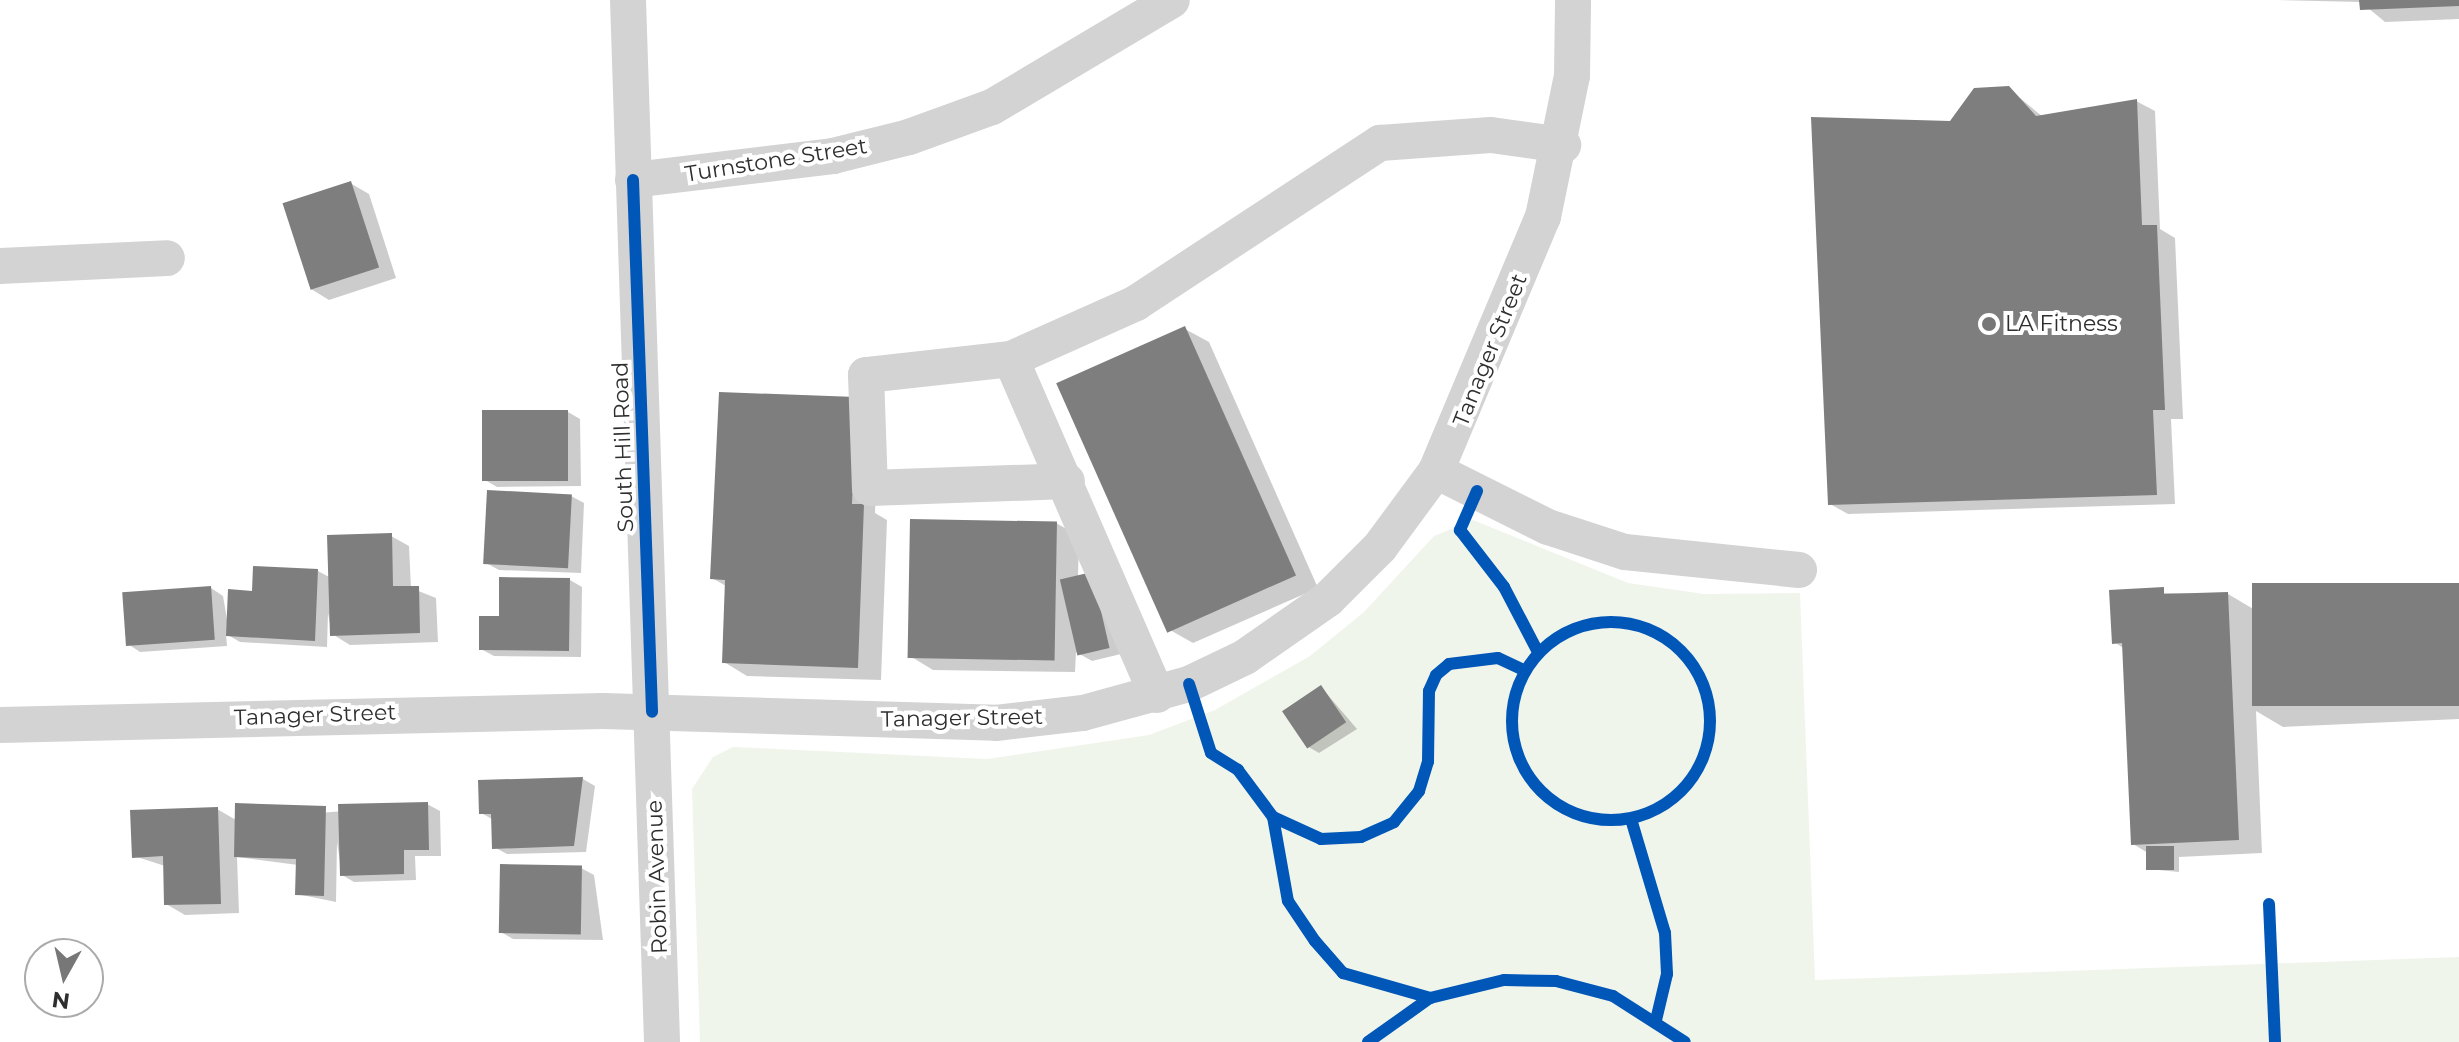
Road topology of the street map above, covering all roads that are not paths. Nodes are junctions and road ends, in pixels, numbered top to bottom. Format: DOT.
graph roads {
  1 [pos="628,0"];
  2 [pos="1172,0"];
  3 [pos="1573,0"];
  4 [pos="1563,145"];
  5 [pos="633,180"];
  6 [pos="167,258"];
  7 [pos="0,266"];
  8 [pos="1011,359"];
  9 [pos="1436,471"];
  10 [pos="1067,481"];
  11 [pos="1799,570"];
  12 [pos="1157,695"];
  13 [pos="652,712"];
  14 [pos="0,725"];
  15 [pos="662,1042"];
  1 -- 5 [label="street, South Hill Road"];
  2 -- 5 [label="street, Turnstone Street"];
  3 -- 4 [label="street, Tanager Street"];
  4 -- 8 [label="street"];
  4 -- 9 [label="street, Tanager Street"];
  5 -- 13 [label="street, South Hill Road"];
  6 -- 7 [label="street"];
  8 -- 10 [label="street"];
  8 -- 10 [label="street"];
  9 -- 11 [label="street"];
  9 -- 12 [label="street, Tanager Street"];
  10 -- 12 [label="street"];
  12 -- 13 [label="street, Tanager Street"];
  13 -- 14 [label="street, Tanager Street"];
  13 -- 15 [label="street, Robin Avenue"];
}
